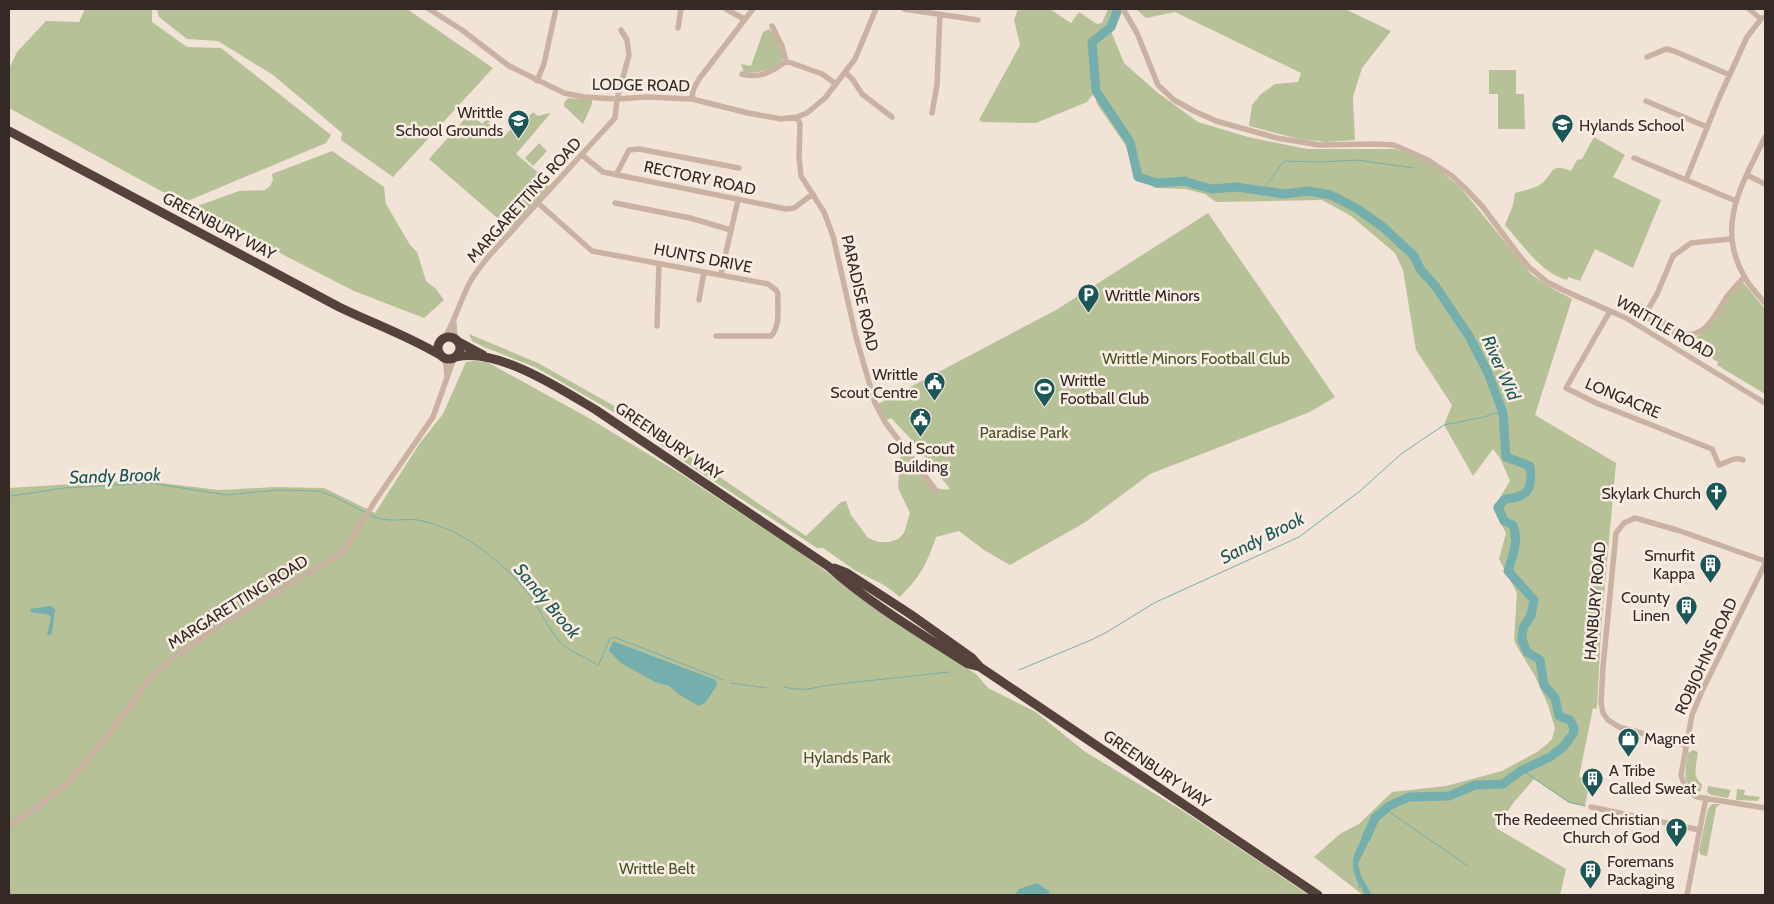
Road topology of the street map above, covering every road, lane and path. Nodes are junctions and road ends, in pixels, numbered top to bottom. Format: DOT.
graph roads {
  1 [pos="429,9"];
  2 [pos="556,9"];
  3 [pos="681,9"];
  4 [pos="726,9"];
  5 [pos="753,9"];
  6 [pos="876,9"];
  7 [pos="904,9"];
  8 [pos="1124,9"];
  9 [pos="1749,9"];
  10 [pos="940,14"];
  11 [pos="1763,18"];
  12 [pos="744,19"];
  13 [pos="978,20"];
  14 [pos="772,26"];
  15 [pos="678,28"];
  16 [pos="621,30"];
  17 [pos="1647,57"];
  18 [pos="786,61"];
  19 [pos="846,73"];
  20 [pos="742,74"];
  21 [pos="1730,74"];
  22 [pos="536,81"];
  23 [pos="836,84"];
  24 [pos="618,99"];
  25 [pos="692,99"];
  26 [pos="1646,101"];
  27 [pos="932,113"];
  28 [pos="797,117"];
  29 [pos="892,117"];
  30 [pos="1707,127"];
  31 [pos="9,131"];
  32 [pos="1765,137"];
  33 [pos="582,155"];
  34 [pos="1634,158"];
  35 [pos="739,168"];
  36 [pos="616,175"];
  37 [pos="1747,175"];
  38 [pos="1686,180"];
  39 [pos="1765,184"];
  40 [pos="813,194"];
  41 [pos="738,200"];
  42 [pos="1736,201"];
  43 [pos="538,202"];
  44 [pos="615,203"];
  45 [pos="731,230"];
  46 [pos="1731,239"];
  47 [pos="659,264"];
  48 [pos="704,272"];
  49 [pos="721,274"];
  50 [pos="1744,277"];
  51 [pos="699,300"];
  52 [pos="1765,303"];
  53 [pos="1640,306"];
  54 [pos="1610,311"];
  55 [pos="1647,311"];
  56 [pos="454,323"];
  57 [pos="657,326"];
  58 [pos="716,336"];
  59 [pos="456,340"];
  60 [pos="442,341"];
  61 [pos="418,342"];
  62 [pos="485,356"];
  63 [pos="448,357"];
  64 [pos="1765,403"];
  65 [pos="1743,460"];
  66 [pos="937,492"];
  67 [pos="1765,562"];
  68 [pos="1763,574"];
  69 [pos="1685,745"];
  70 [pos="1706,798"];
  71 [pos="1591,807"];
  72 [pos="1765,808"];
  73 [pos="9,826"];
  74 [pos="1700,830"];
  75 [pos="1318,895"];
  76 [pos="1687,895"];
  1 -- 22 [label="street, LODGE ROAD"];
  2 -- 22 [label="street"];
  3 -- 15 [label="street"];
  4 -- 12 [label="street"];
  5 -- 12 [label="street"];
  6 -- 19 [label="street, LODGE ROAD"];
  7 -- 10 [label="street"];
  8 -- 54 [label="street, WRITTLE ROAD"];
  9 -- 11 [label="street"];
  10 -- 13 [label="street"];
  10 -- 27 [label="street"];
  11 -- 21 [label="street"];
  12 -- 25 [label="street"];
  14 -- 18 [label="street"];
  16 -- 24 [label="street, MARGARETTING ROAD"];
  17 -- 21 [label="street"];
  18 -- 20 [label="street"];
  18 -- 23 [label="street"];
  19 -- 23 [label="street, LODGE ROAD"];
  19 -- 29 [label="street"];
  21 -- 30 [label="street"];
  22 -- 24 [label="street, LODGE ROAD"];
  23 -- 28 [label="street, LODGE ROAD"];
  24 -- 25 [label="street, LODGE ROAD"];
  24 -- 33 [label="street, MARGARETTING ROAD"];
  25 -- 28 [label="street, LODGE ROAD"];
  26 -- 30 [label="street"];
  28 -- 40 [label="street, PARADISE ROAD"];
  30 -- 38 [label="street"];
  31 -- 61 [label="highway, GREENBURY WAY"];
  32 -- 37 [label="street"];
  33 -- 36 [label="street, RECTORY ROAD"];
  33 -- 43 [label="street, MARGARETTING ROAD"];
  34 -- 38 [label="street"];
  35 -- 36 [label="street"];
  36 -- 41 [label="street, RECTORY ROAD"];
  37 -- 39 [label="street"];
  37 -- 42 [label="street"];
  38 -- 42 [label="street"];
  40 -- 41 [label="street, RECTORY ROAD"];
  40 -- 66 [label="street, PARADISE ROAD"];
  41 -- 45 [label="street"];
  42 -- 46 [label="street"];
  43 -- 47 [label="street, HUNTS DRIVE"];
  43 -- 56 [label="street, MARGARETTING ROAD"];
  44 -- 45 [label="street"];
  45 -- 49 [label="street"];
  46 -- 50 [label="street"];
  46 -- 55 [label="street"];
  47 -- 48 [label="street, HUNTS DRIVE"];
  47 -- 57 [label="street"];
  48 -- 49 [label="street, HUNTS DRIVE"];
  48 -- 51 [label="street"];
  49 -- 58 [label="street, HUNTS DRIVE"];
  50 -- 52 [label="street"];
  50 -- 55 [label="street"];
  53 -- 55 [label="street"];
  54 -- 64 [label="street, WRITTLE ROAD"];
  54 -- 65 [label="street, LONGACRE"];
  56 -- 59 [label="street, MARGARETTING ROAD"];
  56 -- 60 [label="street, MARGARETTING ROAD"];
  59 -- 60 [label="highway"];
  59 -- 62 [label="highway, GREENBURY WAY"];
  59 -- 63 [label="highway"];
  60 -- 61 [label="highway, GREENBURY WAY"];
  60 -- 63 [label="highway"];
  61 -- 63 [label="highway, GREENBURY WAY"];
  62 -- 63 [label="highway, GREENBURY WAY"];
  62 -- 75 [label="highway, GREENBURY WAY"];
  63 -- 73 [label="street, MARGARETTING ROAD"];
  67 -- 68 [label="street, ROBJOHNS ROAD"];
  67 -- 69 [label="street, HANBURY ROAD"];
  68 -- 69 [label="street, ROBJOHNS ROAD"];
  69 -- 70 [label="street, ROBJOHNS ROAD"];
  70 -- 72 [label="street, ROBJOHNS ROAD"];
  70 -- 74 [label="street"];
  71 -- 74 [label="street"];
  74 -- 76 [label="street"];
}
